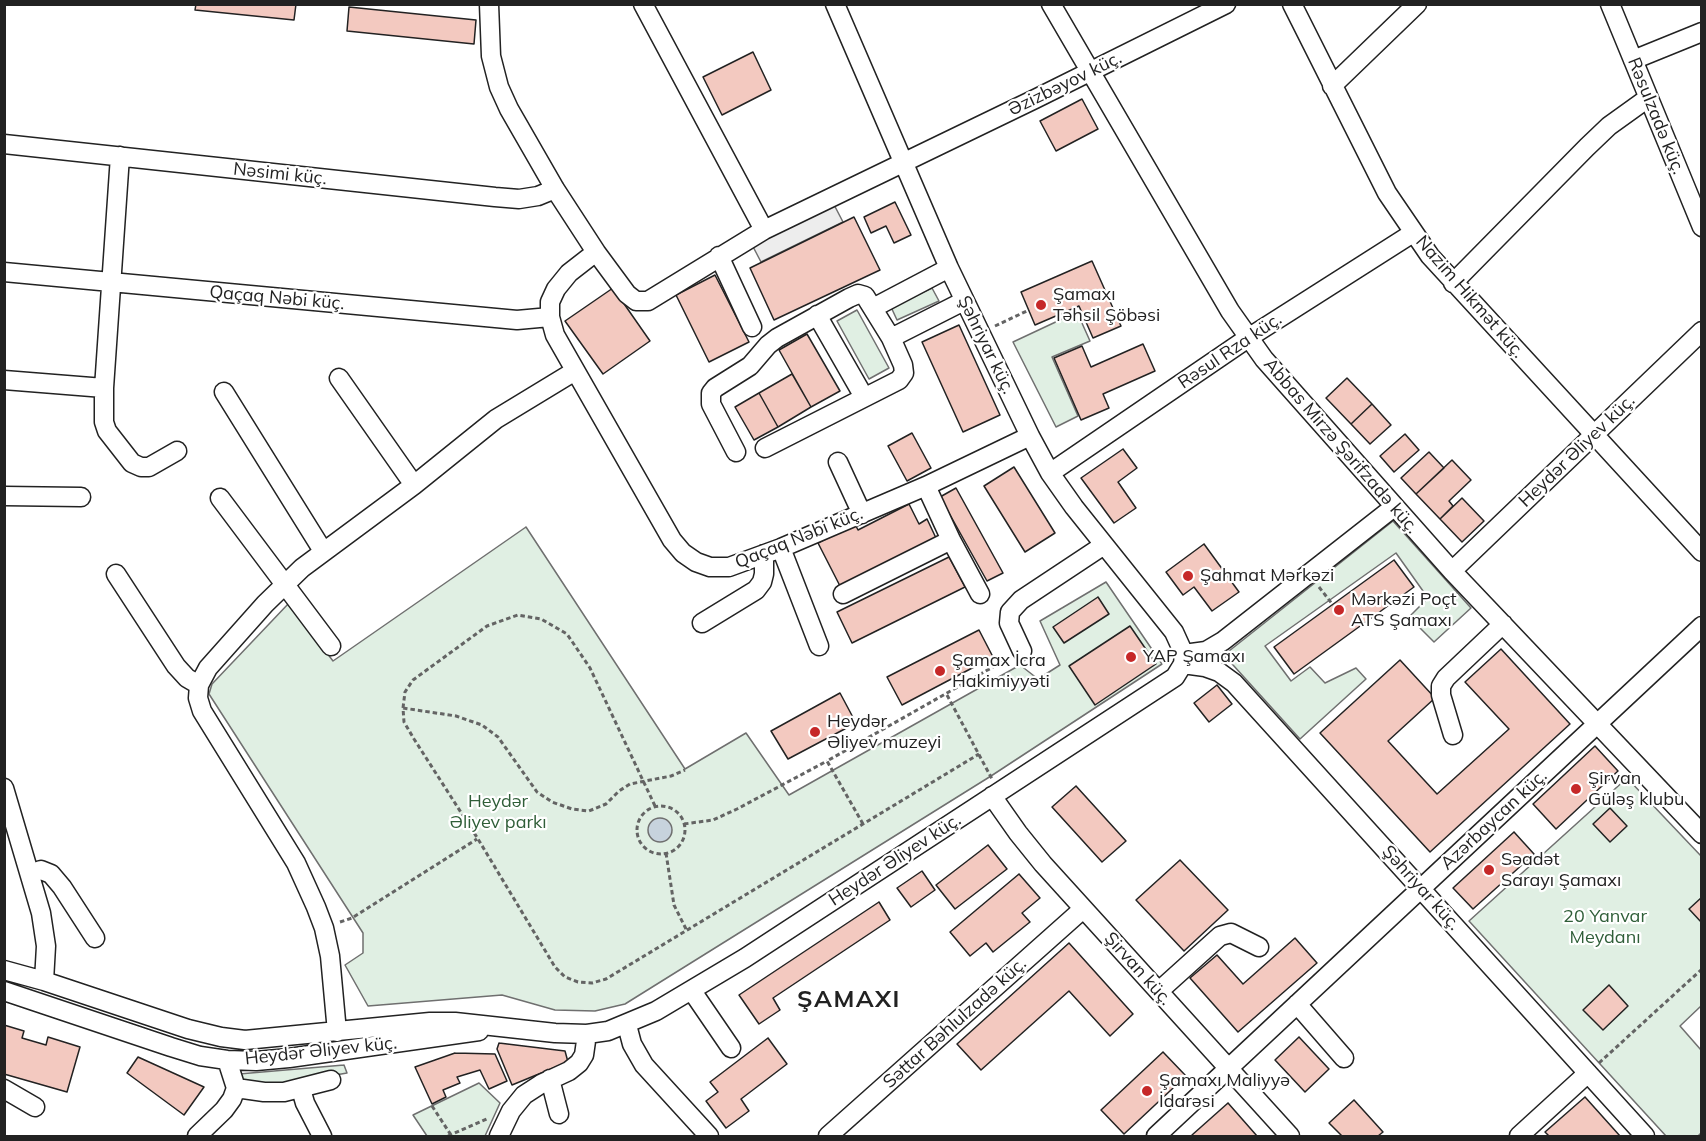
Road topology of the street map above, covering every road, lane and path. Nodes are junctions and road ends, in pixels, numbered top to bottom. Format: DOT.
graph roads {
  1 [pos="489,4"];
  2 [pos="643,4"];
  3 [pos="835,4"];
  4 [pos="1051,4"];
  5 [pos="1226,4"];
  6 [pos="1292,4"];
  7 [pos="1418,4"];
  8 [pos="1610,4"];
  9 [pos="1701,32"];
  10 [pos="1633,60"];
  11 [pos="1090,71"];
  12 [pos="1332,86"];
  13 [pos="1648,98"];
  14 [pos="4,144"];
  15 [pos="120,156"];
  16 [pos="904,162"];
  17 [pos="555,189"];
  18 [pos="1701,227"];
  19 [pos="764,230"];
  20 [pos="1413,232"];
  21 [pos="596,252"];
  22 [pos="719,256"];
  23 [pos="949,268"];
  24 [pos="4,272"];
  25 [pos="111,283"];
  26 [pos="1453,283"];
  27 [pos="964,301"];
  28 [pos="873,308"];
  29 [pos="1029,310"];
  30 [pos="818,315"];
  31 [pos="550,317"];
  32 [pos="752,327"];
  33 [pos="1701,331"];
  34 [pos="979,332"];
  35 [pos="891,338"];
  36 [pos="1248,338"];
  37 [pos="575,371"];
  38 [pos="339,378"];
  39 [pos="4,380"];
  40 [pos="104,388"];
  41 [pos="224,392"];
  42 [pos="864,397"];
  43 [pos="1595,434"];
  44 [pos="1030,436"];
  45 [pos="765,448"];
  46 [pos="177,451"];
  47 [pos="736,452"];
  48 [pos="838,462"];
  49 [pos="1050,473"];
  50 [pos="414,485"];
  51 [pos="926,486"];
  52 [pos="4,496"];
  53 [pos="81,497"];
  54 [pos="220,498"];
  55 [pos="1394,507"];
  56 [pos="862,514"];
  57 [pos="951,540"];
  58 [pos="1104,545"];
  59 [pos="323,551"];
  60 [pos="772,551"];
  61 [pos="1701,552"];
  62 [pos="1452,571"];
  63 [pos="116,574"];
  64 [pos="1309,574"];
  65 [pos="284,584"];
  66 [pos="843,594"];
  67 [pos="980,594"];
  68 [pos="1333,605"];
  69 [pos="702,623"];
  70 [pos="1503,624"];
  71 [pos="1701,626"];
  72 [pos="331,646"];
  73 [pos="819,646"];
  74 [pos="1022,651"];
  75 [pos="1183,659"];
  76 [pos="199,685"];
  77 [pos="947,695"];
  78 [pos="403,708"];
  79 [pos="1596,724"];
  80 [pos="1453,735"];
  81 [pos="979,754"];
  82 [pos="827,761"];
  83 [pos="685,770"];
  84 [pos="643,781"];
  85 [pos="4,788"];
  86 [pos="996,793"];
  87 [pos="655,806"];
  88 [pos="684,824"];
  89 [pos="862,824"];
  90 [pos="1701,834"];
  91 [pos="478,839"];
  92 [pos="666,853"];
  93 [pos="30,874"];
  94 [pos="1421,888"];
  95 [pos="1083,909"];
  96 [pos="324,928"];
  97 [pos="686,930"];
  98 [pos="95,938"];
  99 [pos="1258,947"];
  100 [pos="1701,969"];
  101 [pos="4,970"];
  102 [pos="44,981"];
  103 [pos="4,991"];
  104 [pos="692,991"];
  105 [pos="1158,991"];
  106 [pos="1297,1004"];
  107 [pos="627,1025"];
  108 [pos="504,1027"];
  109 [pos="337,1032"];
  110 [pos="587,1034"];
  111 [pos="731,1048"];
  112 [pos="1344,1058"];
  113 [pos="227,1060"];
  114 [pos="1229,1068"];
  115 [pos="1588,1073"];
  116 [pos="550,1079"];
  117 [pos="331,1080"];
  118 [pos="236,1088"];
  119 [pos="4,1089"];
  120 [pos="301,1089"];
  121 [pos="432,1106"];
  122 [pos="35,1107"];
  123 [pos="559,1114"];
  124 [pos="494,1116"];
  125 [pos="1522,1135"];
  126 [pos="450,1136"];
  127 [pos="197,1137"];
  128 [pos="322,1137"];
  129 [pos="499,1137"];
  130 [pos="708,1137"];
  131 [pos="828,1137"];
  132 [pos="1156,1137"];
  133 [pos="1290,1137"];
  134 [pos="1645,1137"];
  1 -- 17 [label="street"];
  2 -- 19 [label="street"];
  3 -- 16 [label="street, Şəhriyar küç."];
  4 -- 11 [label="street, Abbas Mirzə Şərifzadə küç."];
  5 -- 11 [label="street, Əzizbəyov küç."];
  6 -- 12 [label="street, Nazim Hikmət küç."];
  7 -- 12 [label="street"];
  8 -- 10 [label="street, Rəsulzadə küç."];
  9 -- 10 [label="street"];
  10 -- 13 [label="street, Rəsulzadə küç."];
  11 -- 16 [label="street, Əzizbəyov küç."];
  11 -- 36 [label="street, Abbas Mirzə Şərifzadə küç."];
  12 -- 20 [label="street, Nazim Hikmət küç."];
  13 -- 18 [label="street, Rəsulzadə küç."];
  13 -- 26 [label="street"];
  14 -- 15 [label="street, Nəsimi küç."];
  15 -- 17 [label="street, Nəsimi küç."];
  15 -- 25 [label="street"];
  16 -- 19 [label="street, Əzizbəyov küç."];
  16 -- 23 [label="street, Şəhriyar küç."];
  17 -- 21 [label="street"];
  19 -- 22 [label="street, Əzizbəyov küç."];
  20 -- 26 [label="street, Nazim Hikmət küç."];
  20 -- 36 [label="street, Rəsul Rza küç."];
  21 -- 22 [label="street, Əzizbəyov küç."];
  21 -- 31 [label="street"];
  22 -- 32 [label="street"];
  23 -- 27 [label="street, Şəhriyar küç."];
  23 -- 28 [label="street"];
  24 -- 25 [label="street, Qaçaq Nəbi küç."];
  25 -- 31 [label="street, Qaçaq Nəbi küç."];
  25 -- 40 [label="street"];
  26 -- 43 [label="street, Nazim Hikmət küç."];
  27 -- 34 [label="street, Şəhriyar küç."];
  27 -- 35 [label="street"];
  28 -- 30 [label="street"];
  28 -- 35 [label="street"];
  29 -- 34 [label="path"];
  30 -- 42 [label="street"];
  30 -- 47 [label="street"];
  31 -- 37 [label="street, Qaçaq Nəbi küç."];
  33 -- 43 [label="street, Heydər Əliyev küç."];
  34 -- 44 [label="street, Şəhriyar küç."];
  35 -- 42 [label="street"];
  36 -- 49 [label="street, Rəsul Rza küç."];
  36 -- 55 [label="street, Abbas Mirzə Şərifzadə küç."];
  37 -- 50 [label="street"];
  37 -- 60 [label="street, Qaçaq Nəbi küç."];
  38 -- 50 [label="street"];
  39 -- 40 [label="street"];
  40 -- 46 [label="street"];
  41 -- 59 [label="street"];
  42 -- 45 [label="street"];
  43 -- 61 [label="street, Nazim Hikmət küç."];
  43 -- 62 [label="street, Heydər Əliyev küç."];
  44 -- 49 [label="street, Şəhriyar küç."];
  44 -- 51 [label="street, Qaçaq Nəbi küç."];
  48 -- 56 [label="street"];
  49 -- 58 [label="street, Şəhriyar küç."];
  50 -- 59 [label="street"];
  51 -- 56 [label="street, Qaçaq Nəbi küç."];
  51 -- 57 [label="street"];
  52 -- 53 [label="street"];
  54 -- 65 [label="street"];
  55 -- 62 [label="street, Abbas Mirzə Şərifzadə küç."];
  55 -- 64 [label="street"];
  56 -- 60 [label="street, Qaçaq Nəbi küç."];
  57 -- 66 [label="street"];
  57 -- 67 [label="street"];
  58 -- 74 [label="street"];
  58 -- 75 [label="street, Şəhriyar küç."];
  59 -- 65 [label="street"];
  60 -- 69 [label="street"];
  60 -- 73 [label="street"];
  62 -- 70 [label="street, Abbas Mirzə Şərifzadə küç."];
  63 -- 76 [label="street"];
  64 -- 68 [label="path"];
  64 -- 75 [label="street"];
  65 -- 72 [label="street"];
  65 -- 76 [label="street"];
  70 -- 79 [label="street, Abbas Mirzə Şərifzadə küç."];
  70 -- 80 [label="street"];
  71 -- 79 [label="street, Azərbaycan küç."];
  74 -- 77 [label="path"];
  75 -- 86 [label="street, Heydər Əliyev küç."];
  75 -- 94 [label="street, Şəhriyar küç."];
  76 -- 96 [label="street"];
  77 -- 81 [label="path"];
  77 -- 82 [label="path"];
  78 -- 84 [label="path"];
  78 -- 84 [label="path"];
  78 -- 91 [label="path"];
  79 -- 90 [label="street, Abbas Mirzə Şərifzadə küç."];
  79 -- 94 [label="street, Azərbaycan küç."];
  81 -- 86 [label="path"];
  81 -- 89 [label="path"];
  82 -- 88 [label="path"];
  82 -- 89 [label="path"];
  83 -- 84 [label="path"];
  84 -- 87 [label="path"];
  85 -- 93 [label="street"];
  86 -- 95 [label="street, Şirvan küç."];
  86 -- 104 [label="street, Heydər Əliyev küç."];
  87 -- 88 [label="path"];
  87 -- 92 [label="path"];
  88 -- 92 [label="path"];
  89 -- 97 [label="path"];
  91 -- 96 [label="path"];
  91 -- 97 [label="path"];
  92 -- 97 [label="path"];
  93 -- 98 [label="street"];
  93 -- 102 [label="street"];
  94 -- 106 [label="street, Azərbaycan küç."];
  94 -- 115 [label="street, Şəhriyar küç."];
  95 -- 105 [label="street, Şirvan küç."];
  95 -- 131 [label="street, Səttar Bəhlulzadə küç."];
  96 -- 109 [label="street"];
  99 -- 105 [label="street"];
  100 -- 115 [label="path"];
  101 -- 102 [label="street"];
  102 -- 109 [label="street"];
  103 -- 113 [label="street, Heydər Əliyev küç."];
  104 -- 107 [label="street, Heydər Əliyev küç."];
  104 -- 111 [label="street"];
  105 -- 114 [label="street, Şirvan küç."];
  106 -- 112 [label="street"];
  106 -- 114 [label="street, Azərbaycan küç."];
  107 -- 110 [label="street, Heydər Əliyev küç."];
  107 -- 130 [label="street"];
  108 -- 109 [label="street"];
  108 -- 110 [label="street, Heydər Əliyev küç."];
  108 -- 113 [label="street, Heydər Əliyev küç."];
  110 -- 116 [label="street"];
  113 -- 118 [label="street"];
  114 -- 132 [label="street, Azərbaycan küç."];
  114 -- 133 [label="street, Şirvan küç."];
  115 -- 125 [label="street"];
  115 -- 134 [label="street, Şəhriyar küç."];
  116 -- 123 [label="street"];
  116 -- 129 [label="street"];
  117 -- 120 [label="street"];
  118 -- 120 [label="street"];
  118 -- 127 [label="street"];
  119 -- 122 [label="street"];
  120 -- 128 [label="street"];
  121 -- 126 [label="path"];
  124 -- 126 [label="path"];
}
